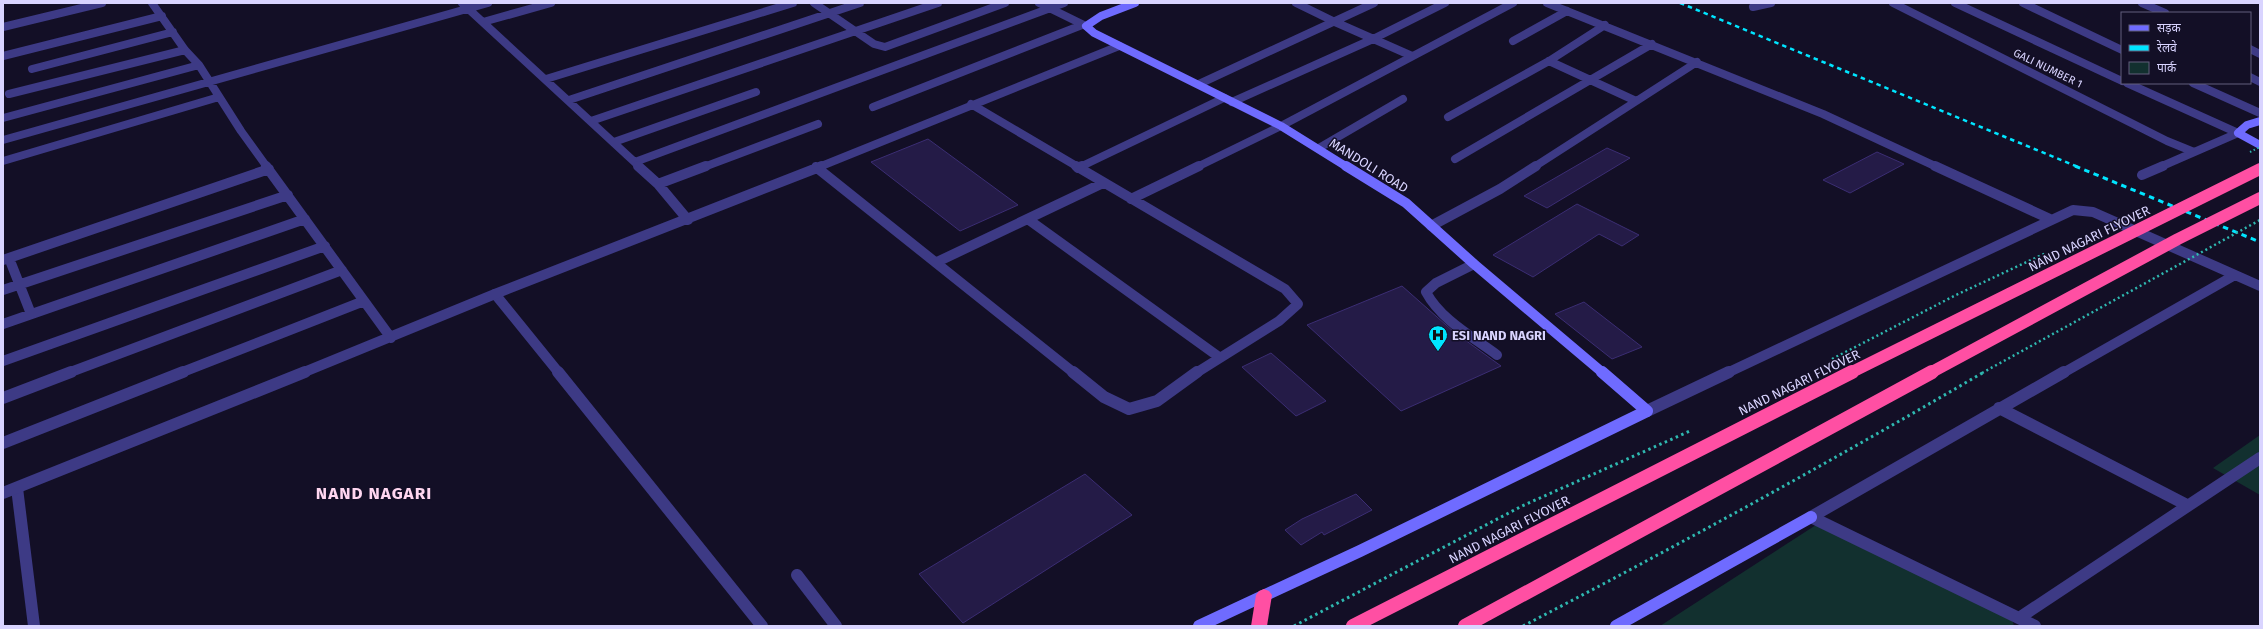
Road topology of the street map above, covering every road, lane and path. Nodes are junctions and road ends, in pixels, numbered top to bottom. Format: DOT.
graph roads {
  1 [pos="102,3"];
  2 [pos="152,3"];
  3 [pos="488,3"];
  4 [pos="551,3"];
  5 [pos="793,3"];
  6 [pos="814,3"];
  7 [pos="860,3"];
  8 [pos="938,3"];
  9 [pos="1005,3"];
  10 [pos="1039,3"];
  11 [pos="1064,3"];
  12 [pos="1135,3"];
  13 [pos="1296,3"];
  14 [pos="1374,3"];
  15 [pos="1445,3"];
  16 [pos="1513,3"];
  17 [pos="1547,3"];
  18 [pos="1771,3"];
  19 [pos="1893,3"];
  20 [pos="1955,3"];
  21 [pos="2027,3"];
  22 [pos="2142,3"];
  23 [pos="465,6"];
  24 [pos="1051,8"];
  25 [pos="1753,8"];
  26 [pos="1566,11"];
  27 [pos="2163,12"];
  28 [pos="830,13"];
  29 [pos="162,16"];
  30 [pos="483,22"];
  31 [pos="1335,22"];
  32 [pos="1605,25"];
  33 [pos="1084,26"];
  34 [pos="3,27"];
  35 [pos="857,30"];
  36 [pos="173,32"];
  37 [pos="1373,39"];
  38 [pos="1513,41"];
  39 [pos="1652,44"];
  40 [pos="1119,46"];
  41 [pos="185,50"];
  42 [pos="2121,50"];
  43 [pos="3,56"];
  44 [pos="1412,56"];
  45 [pos="1549,61"];
  46 [pos="1697,62"];
  47 [pos="198,65"];
  48 [pos="32,69"];
  49 [pos="2251,78"];
  50 [pos="546,79"];
  51 [pos="1591,79"];
  52 [pos="2121,81"];
  53 [pos="209,82"];
  54 [pos="2260,82"];
  55 [pos="1199,84"];
  56 [pos="2129,84"];
  57 [pos="2195,84"];
  58 [pos="756,92"];
  59 [pos="9,94"];
  60 [pos="219,97"];
  61 [pos="1403,99"];
  62 [pos="569,100"];
  63 [pos="1228,100"];
  64 [pos="1636,101"];
  65 [pos="970,104"];
  66 [pos="873,107"];
  67 [pos="2260,113"];
  68 [pos="1448,117"];
  69 [pos="3,118"];
  70 [pos="2260,120"];
  71 [pos="591,121"];
  72 [pos="818,124"];
  73 [pos="1281,126"];
  74 [pos="2238,133"];
  75 [pos="3,140"];
  76 [pos="614,142"];
  77 [pos="2260,146"];
  78 [pos="1319,148"];
  79 [pos="2194,152"];
  80 [pos="2246,154"];
  81 [pos="1455,159"];
  82 [pos="3,161"];
  83 [pos="635,162"];
  84 [pos="816,167"];
  85 [pos="1078,168"];
  86 [pos="2260,169"];
  87 [pos="270,170"];
  88 [pos="2142,175"];
  89 [pos="1103,183"];
  90 [pos="658,184"];
  91 [pos="288,195"];
  92 [pos="2260,198"];
  93 [pos="1131,199"];
  94 [pos="305,219"];
  95 [pos="2050,219"];
  96 [pos="688,220"];
  97 [pos="1029,220"];
  98 [pos="2260,220"];
  99 [pos="1431,226"];
  100 [pos="324,246"];
  101 [pos="2052,251"];
  102 [pos="6,259"];
  103 [pos="937,262"];
  104 [pos="1474,264"];
  105 [pos="342,270"];
  106 [pos="2235,274"];
  107 [pos="19,285"];
  108 [pos="2260,286"];
  109 [pos="3,290"];
  110 [pos="494,294"];
  111 [pos="364,301"];
  112 [pos="31,314"];
  113 [pos="3,324"];
  114 [pos="391,338"];
  115 [pos="1496,355"];
  116 [pos="1219,357"];
  117 [pos="3,361"];
  118 [pos="1827,361"];
  119 [pos="3,398"];
  120 [pos="1999,408"];
  121 [pos="1647,411"];
  122 [pos="1694,430"];
  123 [pos="3,443"];
  124 [pos="2260,458"];
  125 [pos="17,488"];
  126 [pos="3,493"];
  127 [pos="2187,505"];
  128 [pos="1811,518"];
  129 [pos="796,575"];
  130 [pos="1264,596"];
  131 [pos="2022,622"];
  132 [pos="34,626"];
  133 [pos="762,626"];
  134 [pos="836,626"];
  135 [pos="1198,626"];
  136 [pos="1259,626"];
  137 [pos="1294,626"];
  138 [pos="1353,626"];
  139 [pos="1465,626"];
  140 [pos="1523,626"];
  141 [pos="1617,626"];
  142 [pos="2035,626"];
  1 -- 34 [label="street"];
  2 -- 29 [label="street"];
  3 -- 23 [label="street"];
  4 -- 30 [label="street"];
  5 -- 50 [label="street"];
  6 -- 28 [label="street"];
  7 -- 28 [label="street"];
  8 -- 35 [label="street"];
  9 -- 35 [label="street"];
  10 -- 24 [label="street"];
  11 -- 24 [label="street"];
  12 -- 33 [label="street"];
  13 -- 31 [label="street"];
  14 -- 31 [label="street"];
  15 -- 37 [label="street"];
  16 -- 44 [label="street"];
  17 -- 26 [label="street"];
  18 -- 25 [label="street"];
  19 -- 79 [label="street, GALI NUMBER 1"];
  20 -- 52 [label="street"];
  21 -- 42 [label="street"];
  22 -- 27 [label="street"];
  23 -- 30 [label="street"];
  23 -- 53 [label="street"];
  24 -- 33 [label="street"];
  24 -- 83 [label="street"];
  26 -- 32 [label="street"];
  26 -- 38 [label="street"];
  28 -- 35 [label="street"];
  28 -- 62 [label="street"];
  29 -- 36 [label="street"];
  29 -- 43 [label="street"];
  30 -- 50 [label="street"];
  31 -- 37 [label="street"];
  31 -- 55 [label="street"];
  32 -- 39 [label="street"];
  32 -- 45 [label="street"];
  33 -- 40 [label="street, MANDOLI ROAD"];
  33 -- 66 [label="street"];
  35 -- 71 [label="street"];
  36 -- 41 [label="street"];
  36 -- 48 [label="street"];
  37 -- 44 [label="street"];
  37 -- 63 [label="street"];
  39 -- 46 [label="street"];
  39 -- 51 [label="street"];
  40 -- 55 [label="street, MANDOLI ROAD"];
  40 -- 65 [label="street"];
  41 -- 47 [label="street"];
  41 -- 59 [label="street"];
  44 -- 73 [label="street"];
  45 -- 51 [label="street"];
  45 -- 68 [label="street"];
  46 -- 64 [label="street"];
  46 -- 95 [label="street"];
  47 -- 53 [label="street"];
  47 -- 69 [label="street"];
  49 -- 54 [label="street"];
  50 -- 62 [label="street"];
  51 -- 64 [label="street"];
  51 -- 81 [label="street"];
  53 -- 60 [label="street"];
  53 -- 75 [label="street"];
  55 -- 63 [label="street, MANDOLI ROAD"];
  56 -- 74 [label="street"];
  57 -- 67 [label="street"];
  58 -- 76 [label="street"];
  60 -- 82 [label="street"];
  60 -- 87 [label="street"];
  61 -- 78 [label="street"];
  62 -- 71 [label="street"];
  63 -- 73 [label="street, MANDOLI ROAD"];
  63 -- 85 [label="street"];
  64 -- 99 [label="street"];
  65 -- 84 [label="street"];
  65 -- 85 [label="street"];
  70 -- 74 [label="street"];
  71 -- 76 [label="street"];
  72 -- 90 [label="street"];
  73 -- 78 [label="street, MANDOLI ROAD"];
  73 -- 93 [label="street"];
  74 -- 77 [label="street"];
  74 -- 79 [label="street"];
  76 -- 83 [label="street"];
  77 -- 80 [label="path, bridge"];
  78 -- 99 [label="street, MANDOLI ROAD"];
  79 -- 88 [label="street"];
  83 -- 90 [label="street"];
  84 -- 96 [label="street"];
  84 -- 103 [label="street"];
  85 -- 89 [label="street"];
  86 -- 138 [label="highway, NAND NAGARI FLYOVER, bridge"];
  87 -- 91 [label="street"];
  87 -- 102 [label="street"];
  89 -- 93 [label="street"];
  89 -- 97 [label="street"];
  90 -- 96 [label="street"];
  91 -- 94 [label="street"];
  91 -- 107 [label="street"];
  92 -- 139 [label="highway, bridge"];
  93 -- 116 [label="street"];
  94 -- 100 [label="street"];
  94 -- 112 [label="street"];
  95 -- 106 [label="street"];
  95 -- 121 [label="street"];
  96 -- 110 [label="street"];
  97 -- 103 [label="street"];
  97 -- 116 [label="street"];
  98 -- 140 [label="path, bridge"];
  99 -- 104 [label="street, MANDOLI ROAD"];
  100 -- 105 [label="street"];
  100 -- 117 [label="street"];
  101 -- 118 [label="path, bridge"];
  102 -- 107 [label="street"];
  103 -- 116 [label="street"];
  104 -- 115 [label="street"];
  104 -- 121 [label="street, MANDOLI ROAD"];
  105 -- 111 [label="street"];
  105 -- 119 [label="street"];
  106 -- 108 [label="street"];
  106 -- 120 [label="street"];
  107 -- 109 [label="street"];
  107 -- 112 [label="street"];
  110 -- 114 [label="street"];
  110 -- 133 [label="street"];
  111 -- 114 [label="street"];
  111 -- 123 [label="street"];
  112 -- 113 [label="street"];
  114 -- 125 [label="street"];
  120 -- 127 [label="street"];
  120 -- 128 [label="street"];
  121 -- 130 [label="street"];
  122 -- 137 [label="path, bridge"];
  124 -- 127 [label="street"];
  125 -- 126 [label="street"];
  125 -- 132 [label="street"];
  127 -- 131 [label="street"];
  128 -- 131 [label="street"];
  128 -- 141 [label="street"];
  129 -- 134 [label="street"];
  130 -- 135 [label="street"];
  130 -- 136 [label="highway"];
  131 -- 142 [label="street"];
}
